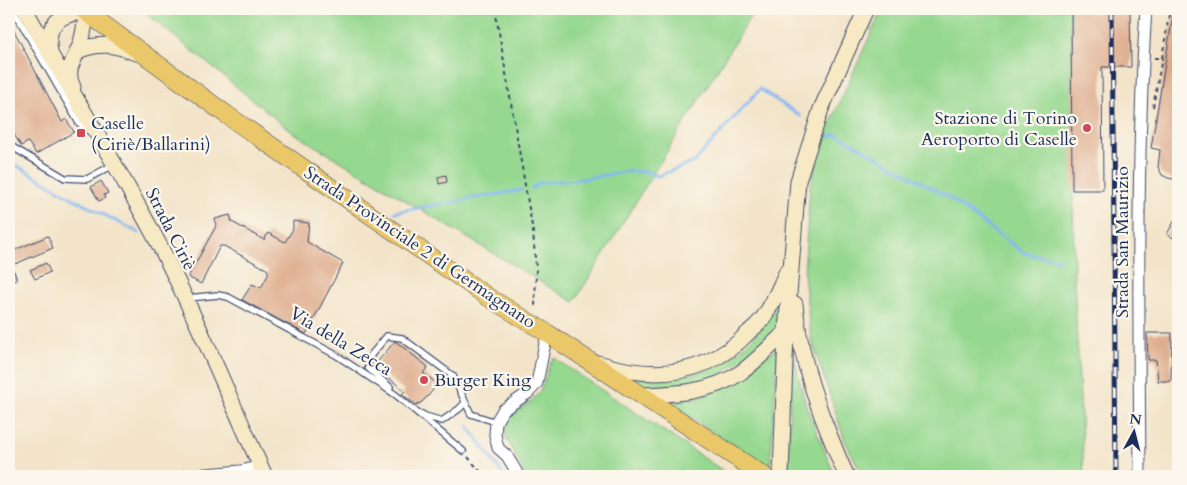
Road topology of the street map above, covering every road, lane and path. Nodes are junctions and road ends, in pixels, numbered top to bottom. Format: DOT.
graph roads {
  1 [pos="13,9"];
  2 [pos="25,9"];
  3 [pos="496,9"];
  4 [pos="866,9"];
  5 [pos="1146,9"];
  6 [pos="1170,9"];
  7 [pos="84,10"];
  8 [pos="77,51"];
  9 [pos="50,55"];
  10 [pos="1142,58"];
  11 [pos="1162,58"];
  12 [pos="152,60"];
  13 [pos="1152,112"];
  14 [pos="84,114"];
  15 [pos="100,140"];
  16 [pos="9,145"];
  17 [pos="115,164"];
  18 [pos="792,260"];
  19 [pos="185,299"];
  20 [pos="540,329"];
  21 [pos="786,332"];
  22 [pos="587,359"];
  23 [pos="640,395"];
  24 [pos="465,403"];
  25 [pos="496,422"];
  26 [pos="1140,435"];
  27 [pos="463,451"];
  28 [pos="263,471"];
  29 [pos="184,476"];
  30 [pos="484,476"];
  31 [pos="519,476"];
  32 [pos="764,476"];
  33 [pos="780,476"];
  34 [pos="847,476"];
  35 [pos="1140,476"];
  36 [pos="1150,476"];
  1 -- 15 [label="lane"];
  2 -- 9 [label="main road, Strada Ciriè"];
  3 -- 20 [label="path"];
  4 -- 18 [label="main road"];
  5 -- 10 [label="street, Strada San Maurizio"];
  6 -- 11 [label="path"];
  7 -- 8 [label="main road"];
  7 -- 9 [label="main road"];
  7 -- 12 [label="main road, Strada Provinciale 2 di Germagnano"];
  8 -- 12 [label="main road"];
  8 -- 14 [label="main road"];
  9 -- 14 [label="main road, Strada Ciriè"];
  10 -- 11 [label="path"];
  10 -- 26 [label="street, Strada San Maurizio"];
  11 -- 13 [label="path"];
  12 -- 20 [label="main road, Strada Provinciale 2 di Germagnano"];
  14 -- 15 [label="main road, Strada Ciriè"];
  15 -- 17 [label="main road, Strada Ciriè"];
  16 -- 17 [label="lane"];
  17 -- 19 [label="main road, Strada Ciriè"];
  18 -- 21 [label="main road"];
  18 -- 22 [label="main road"];
  18 -- 34 [label="main road"];
  19 -- 27 [label="lane, Via della Zecca"];
  19 -- 28 [label="main road, Strada Ciriè"];
  20 -- 22 [label="main road, Strada Provinciale 2 di Germagnano"];
  20 -- 25 [label="street"];
  21 -- 23 [label="main road"];
  21 -- 33 [label="main road"];
  22 -- 23 [label="main road, Strada Provinciale 2 di Germagnano"];
  23 -- 32 [label="main road, Strada Provinciale 2 di Germagnano"];
  24 -- 24 [label="lane"];
  24 -- 25 [label="lane"];
  25 -- 31 [label="street"];
  26 -- 35 [label="street, Strada San Maurizio"];
  26 -- 36 [label="street"];
  27 -- 30 [label="path"];
  28 -- 29 [label="street"];
}
